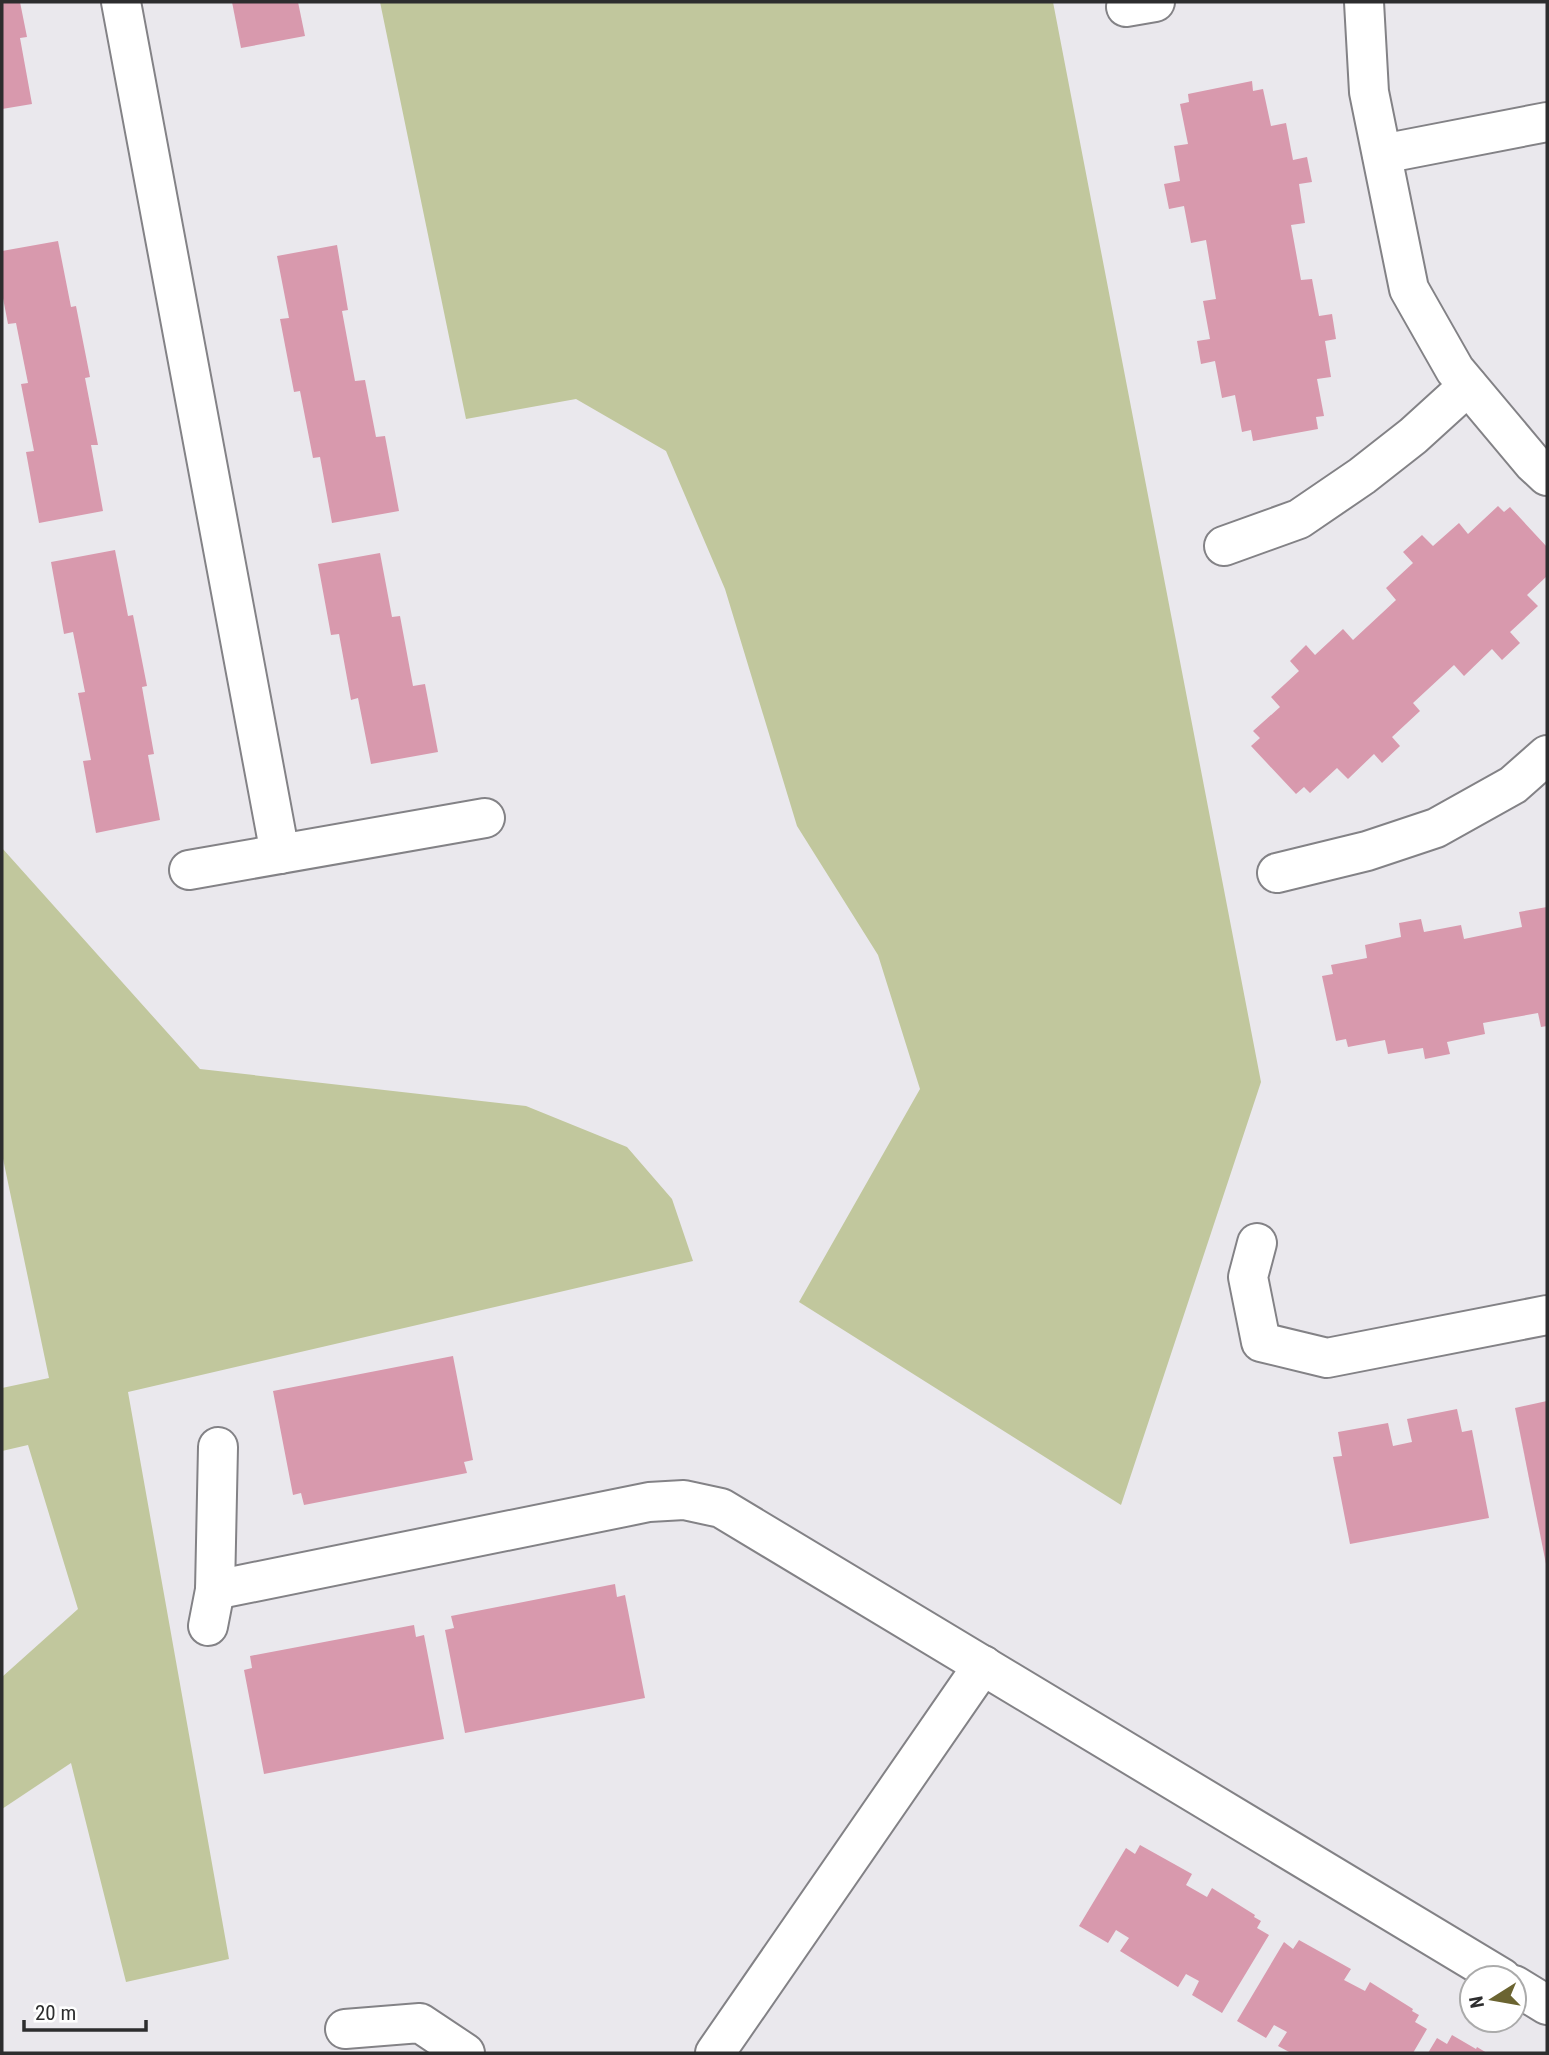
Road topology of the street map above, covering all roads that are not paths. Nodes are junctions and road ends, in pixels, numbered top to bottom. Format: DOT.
graph roads {
  1 [pos="121,2"];
  2 [pos="1364,2"];
  3 [pos="1547,122"];
  4 [pos="1382,154"];
  5 [pos="1468,386"];
  6 [pos="1547,476"];
  7 [pos="1224,546"];
  8 [pos="1547,755"];
  9 [pos="485,818"];
  10 [pos="281,854"];
  11 [pos="189,870"];
  12 [pos="1277,873"];
  13 [pos="1257,1243"];
  14 [pos="1547,1315"];
  15 [pos="218,1447"];
  16 [pos="983,1665"];
  17 [pos="1479,1964"];
  18 [pos="1528,1993"];
  19 [pos="1547,2005"];
  20 [pos="345,2029"];
  21 [pos="465,2053"];
  22 [pos="715,2053"];
  1 -- 10 [label="lane"];
  2 -- 4 [label="lane"];
  3 -- 4 [label="lane"];
  4 -- 5 [label="lane"];
  5 -- 6 [label="lane"];
  5 -- 7 [label="lane"];
  8 -- 12 [label="lane"];
  9 -- 10 [label="lane"];
  10 -- 11 [label="lane"];
  13 -- 14 [label="lane"];
  15 -- 16 [label="lane"];
  16 -- 17 [label="lane"];
  16 -- 22 [label="lane"];
  18 -- 19 [label="lane"];
  20 -- 21 [label="lane"];
}
